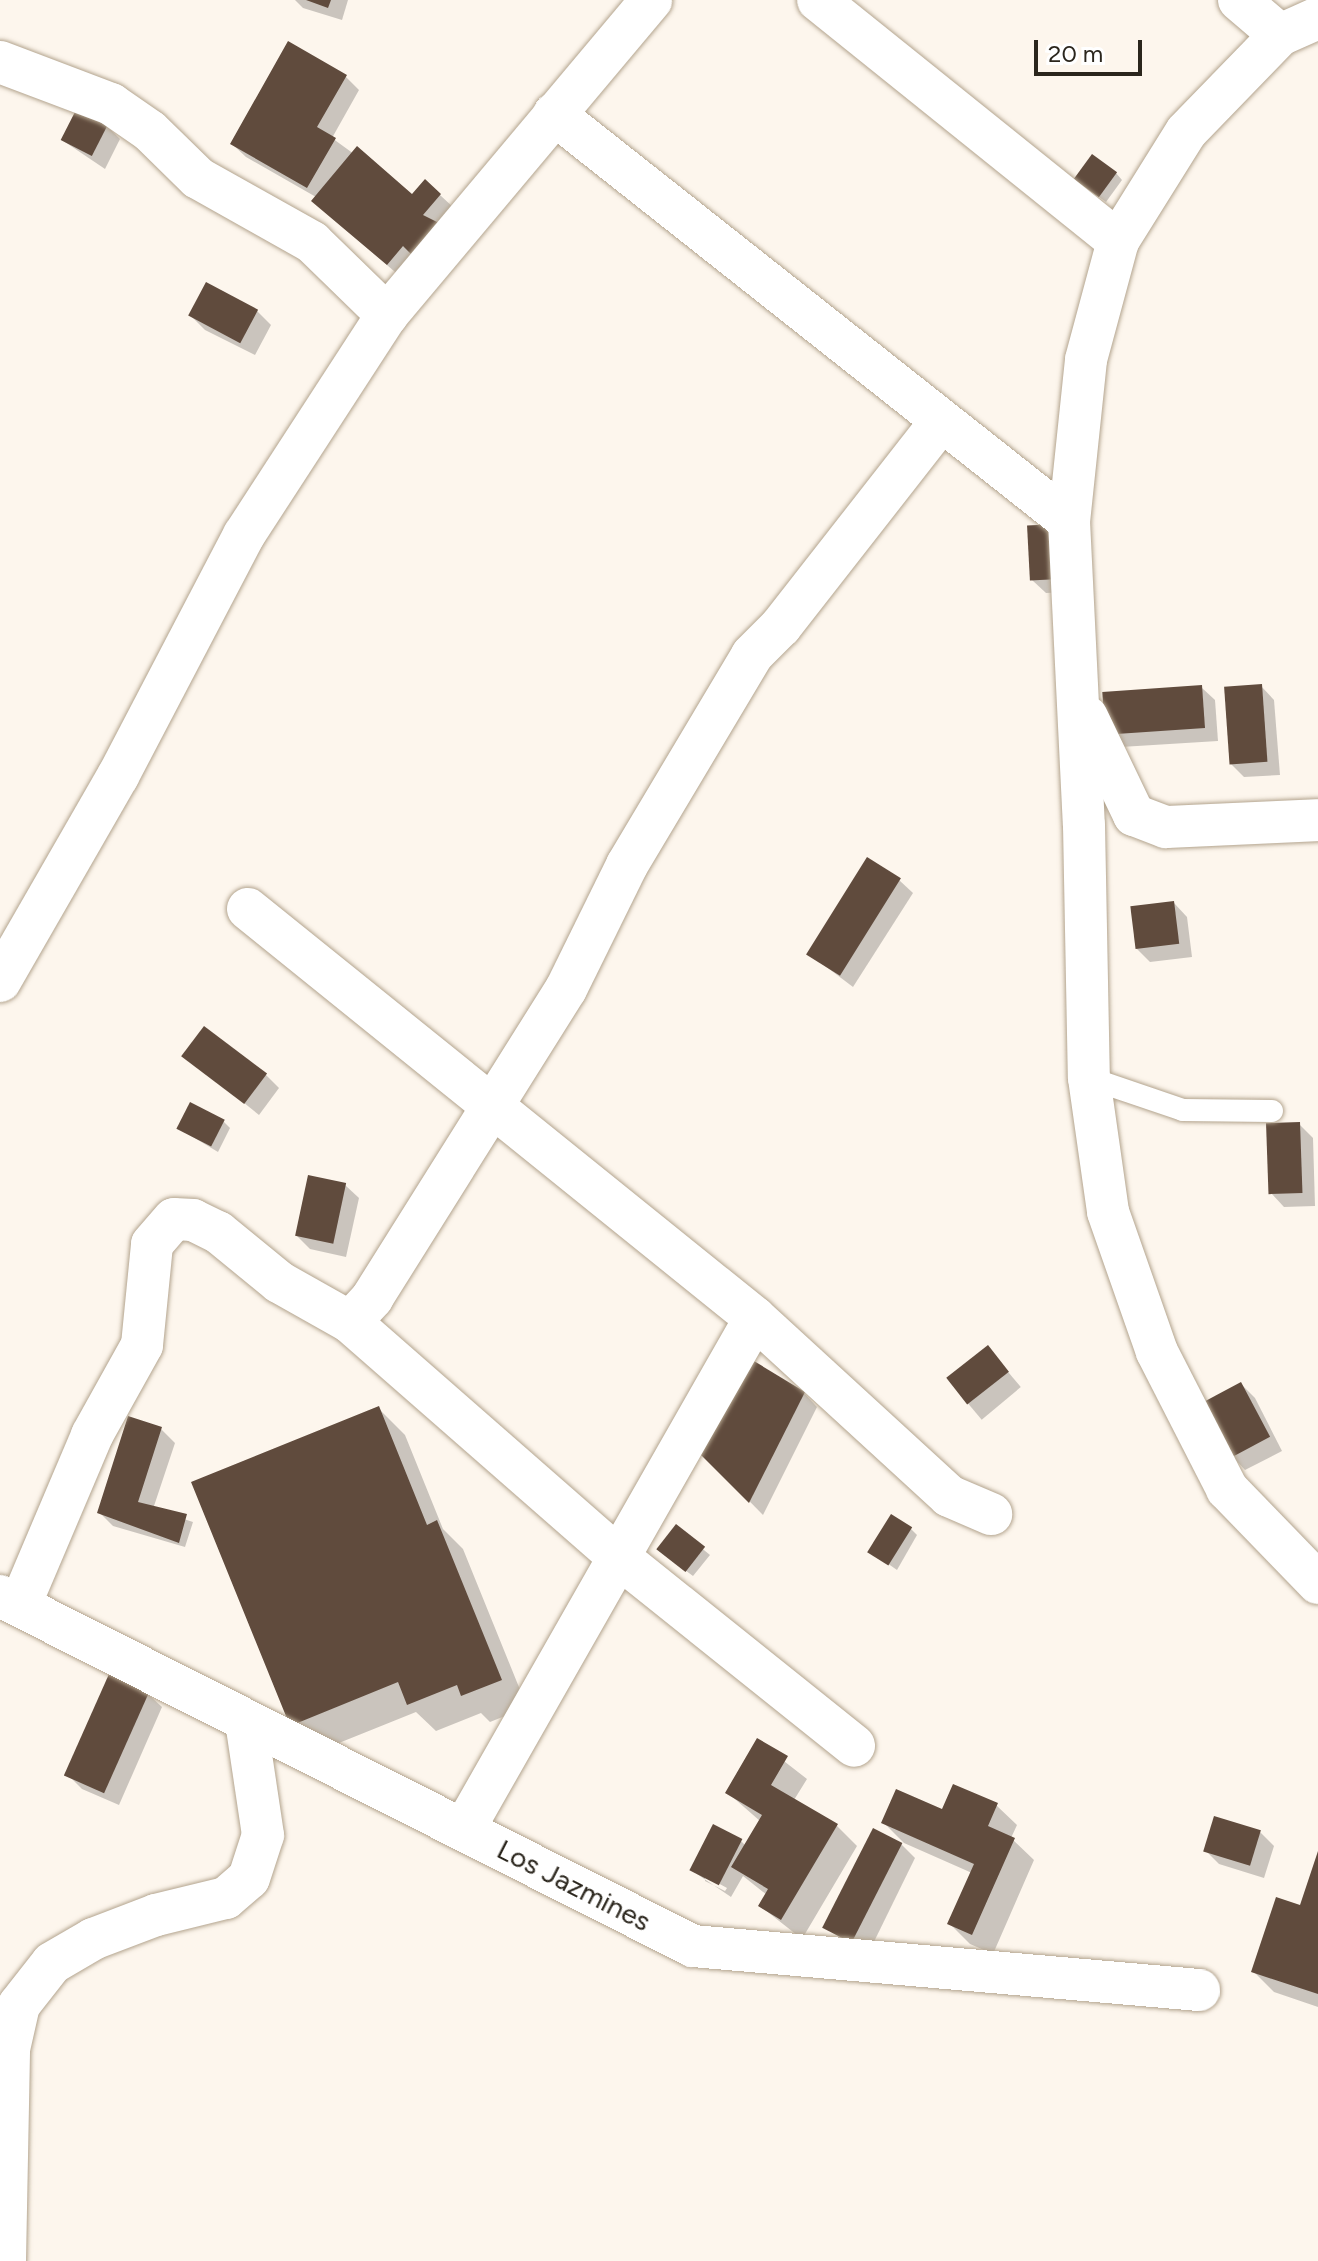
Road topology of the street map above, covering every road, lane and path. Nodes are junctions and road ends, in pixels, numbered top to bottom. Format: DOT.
graph roads {
  1 [pos="651,0"];
  2 [pos="818,0"];
  3 [pos="1239,0"];
  4 [pos="1318,18"];
  5 [pos="1280,35"];
  6 [pos="0,62"];
  7 [pos="554,114"];
  8 [pos="1118,241"];
  9 [pos="387,315"];
  10 [pos="941,421"];
  11 [pos="1069,521"];
  12 [pos="1080,701"];
  13 [pos="1318,820"];
  14 [pos="248,909"];
  15 [pos="0,981"];
  16 [pos="1089,1078"];
  17 [pos="490,1104"];
  18 [pos="1272,1111"];
  19 [pos="755,1318"];
  20 [pos="350,1322"];
  21 [pos="991,1514"];
  22 [pos="616,1555"];
  23 [pos="1318,1583"];
  24 [pos="10,1600"];
  25 [pos="246,1721"];
  26 [pos="854,1746"];
  27 [pos="464,1829"];
  28 [pos="1199,1990"];
  29 [pos="5,2261"];
  1 -- 7 [label="street"];
  2 -- 8 [label="street"];
  3 -- 5 [label="street"];
  4 -- 5 [label="street"];
  5 -- 8 [label="street"];
  6 -- 9 [label="street"];
  7 -- 9 [label="street"];
  7 -- 10 [label="street"];
  8 -- 11 [label="street"];
  9 -- 15 [label="street"];
  10 -- 11 [label="street"];
  10 -- 17 [label="street"];
  11 -- 12 [label="street"];
  12 -- 13 [label="street"];
  12 -- 16 [label="street"];
  14 -- 17 [label="street"];
  16 -- 18 [label="lane"];
  16 -- 23 [label="street"];
  17 -- 19 [label="street"];
  17 -- 20 [label="street"];
  19 -- 21 [label="street"];
  19 -- 22 [label="street"];
  20 -- 22 [label="street"];
  20 -- 24 [label="street"];
  22 -- 26 [label="street"];
  22 -- 27 [label="street"];
  24 -- 25 [label="street, Los Jazmines"];
  25 -- 27 [label="street, Los Jazmines"];
  25 -- 29 [label="street"];
  27 -- 28 [label="street, Los Jazmines"];
}
